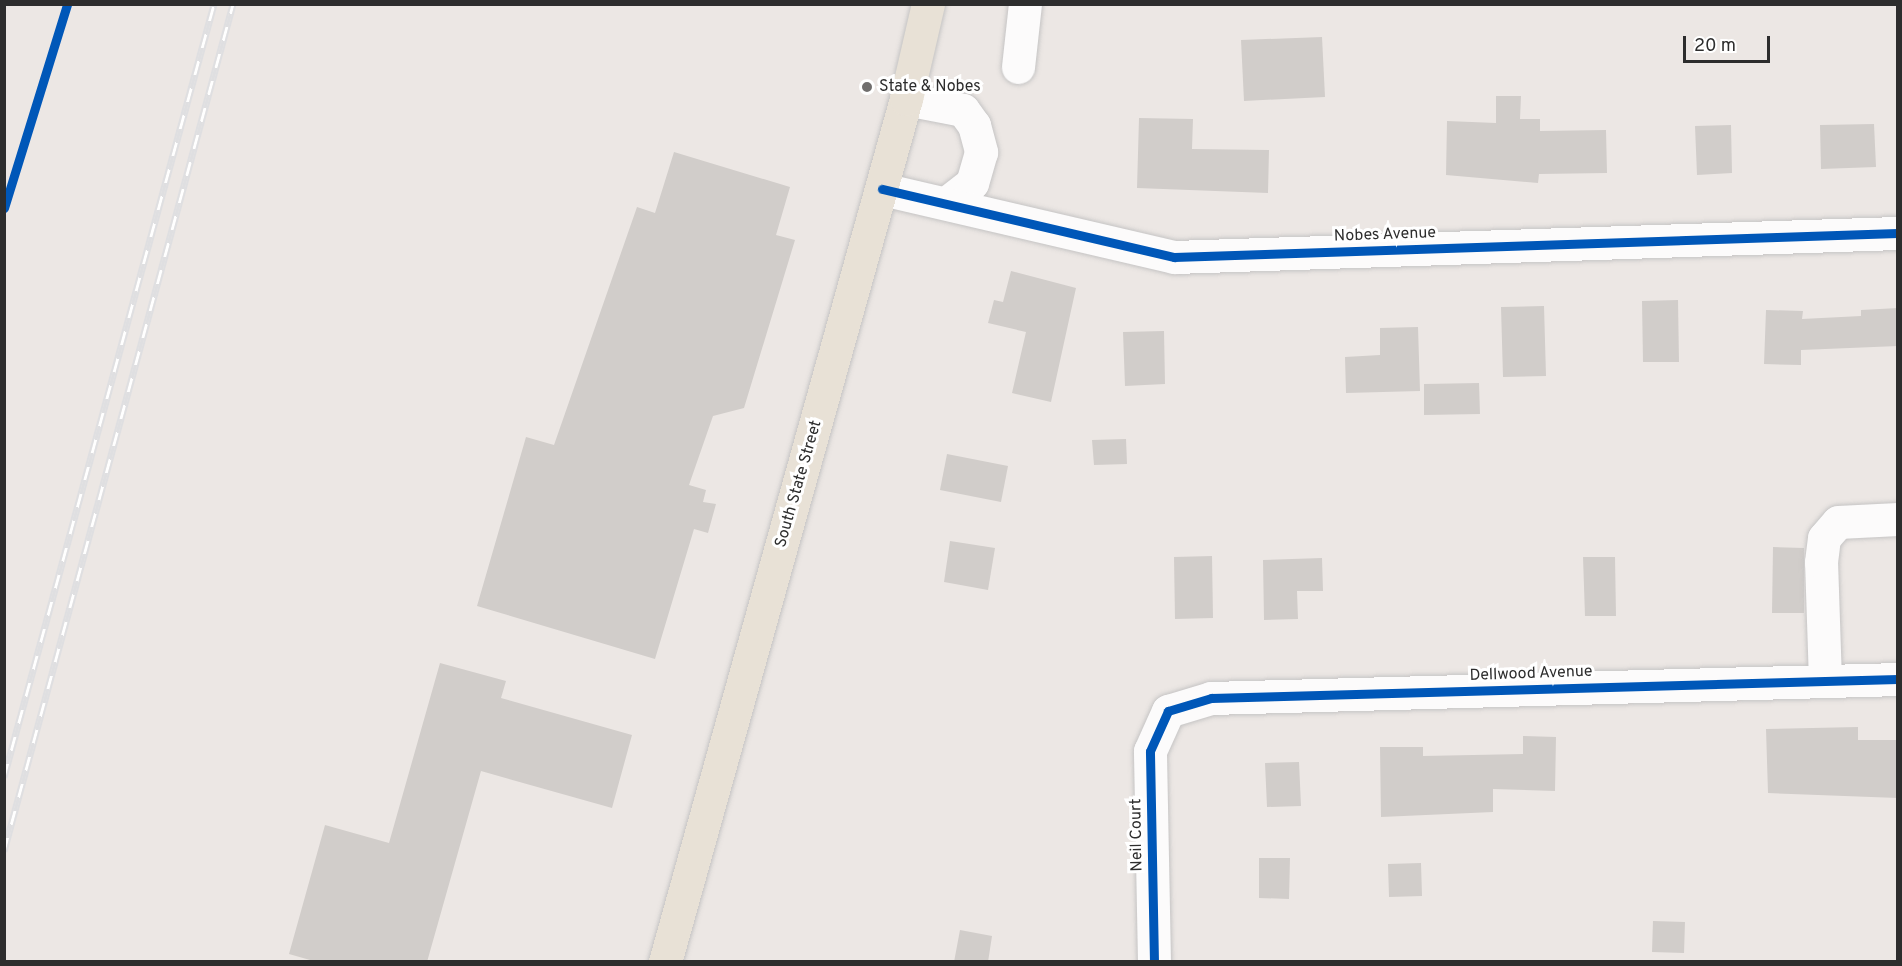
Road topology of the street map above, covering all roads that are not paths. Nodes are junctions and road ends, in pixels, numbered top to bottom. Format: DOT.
graph roads {
  1 [pos="928,4"];
  2 [pos="1025,4"];
  3 [pos="1018,67"];
  4 [pos="906,99"];
  5 [pos="882,189"];
  6 [pos="948,202"];
  7 [pos="1898,233"];
  8 [pos="1898,519"];
  9 [pos="1898,679"];
  10 [pos="1825,681"];
  11 [pos="1168,711"];
  12 [pos="666,962"];
  13 [pos="1154,962"];
  1 -- 4 [label="main road, South State Street"];
  2 -- 3 [label="street"];
  4 -- 5 [label="main road, South State Street"];
  4 -- 6 [label="street"];
  5 -- 6 [label="street, Nobes Avenue"];
  5 -- 12 [label="main road, South State Street"];
  6 -- 7 [label="street, Nobes Avenue"];
  8 -- 10 [label="street"];
  9 -- 10 [label="street, Dellwood Avenue"];
  10 -- 11 [label="street, Dellwood Avenue"];
  11 -- 13 [label="street, Neil Court"];
}
